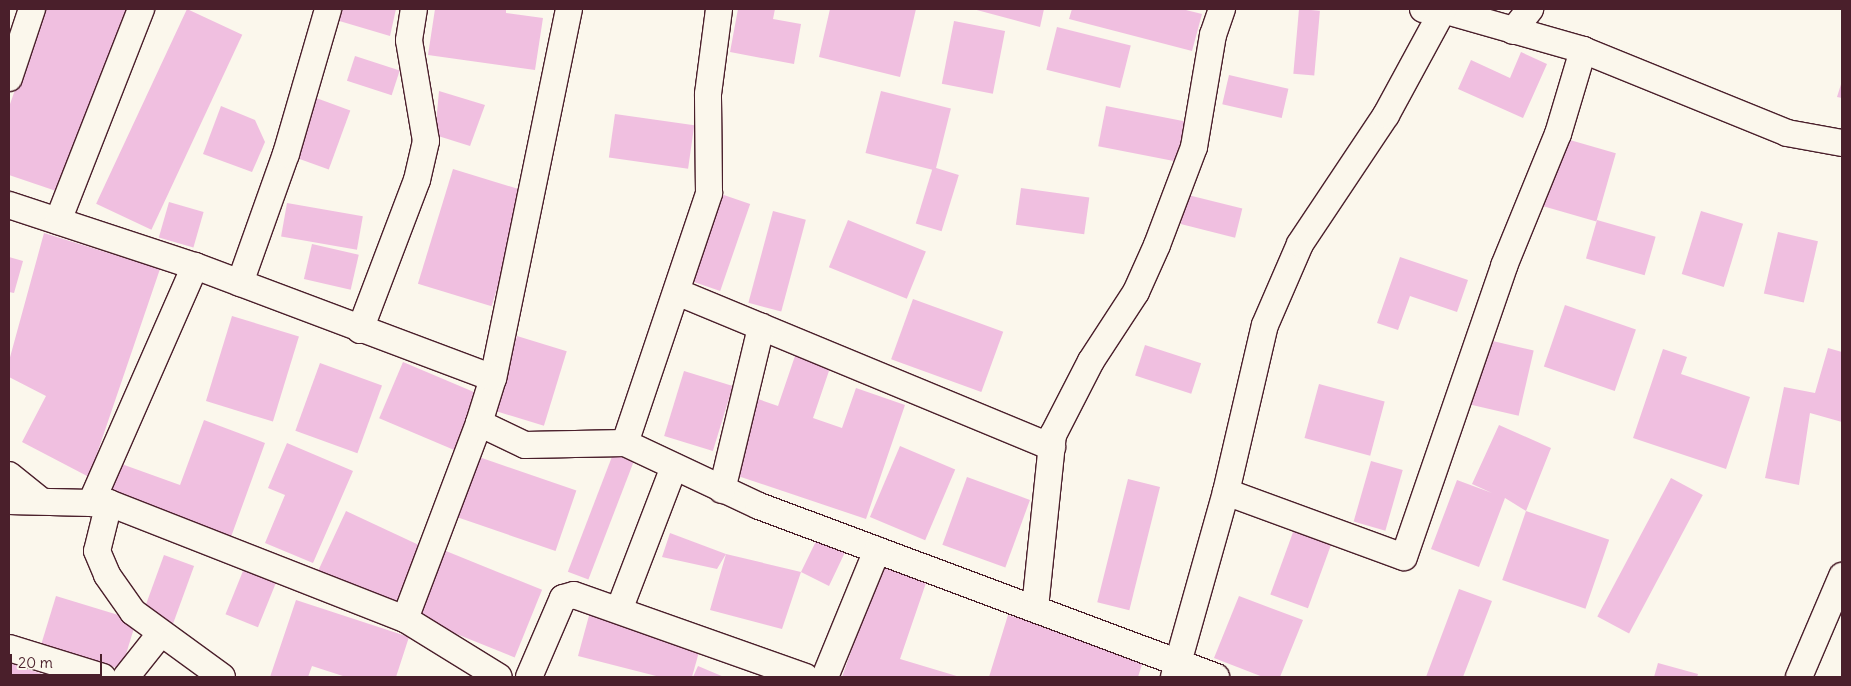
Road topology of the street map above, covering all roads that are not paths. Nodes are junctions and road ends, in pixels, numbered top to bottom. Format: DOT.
graph roads {
  1 [pos="32,9"];
  2 [pos="141,9"];
  3 [pos="328,9"];
  4 [pos="414,9"];
  5 [pos="569,9"];
  6 [pos="719,9"];
  7 [pos="1222,9"];
  8 [pos="1530,9"];
  9 [pos="1433,10"];
  10 [pos="1513,31"];
  11 [pos="1584,50"];
  12 [pos="9,78"];
  13 [pos="1842,143"];
  14 [pos="9,205"];
  15 [pos="58,221"];
  16 [pos="195,266"];
  17 [pos="240,283"];
  18 [pos="677,292"];
  19 [pos="761,327"];
  20 [pos="360,330"];
  21 [pos="493,378"];
  22 [pos="479,423"];
  23 [pos="625,443"];
  24 [pos="1052,447"];
  25 [pos="674,467"];
  26 [pos="9,475"];
  27 [pos="722,490"];
  28 [pos="1226,492"];
  29 [pos="39,499"];
  30 [pos="9,501"];
  31 [pos="100,503"];
  32 [pos="878,550"];
  33 [pos="1842,576"];
  34 [pos="1036,608"];
  35 [pos="619,610"];
  36 [pos="405,619"];
  37 [pos="161,633"];
  38 [pos="9,648"];
  39 [pos="1177,669"];
  40 [pos="103,677"];
  41 [pos="126,677"];
  42 [pos="222,677"];
  43 [pos="500,677"];
  44 [pos="529,677"];
  45 [pos="805,677"];
  46 [pos="825,677"];
  47 [pos="1216,677"];
  48 [pos="1798,677"];
  1 -- 12 [label="street"];
  2 -- 15 [label="street"];
  3 -- 17 [label="street"];
  4 -- 20 [label="street"];
  5 -- 21 [label="street"];
  6 -- 18 [label="street"];
  7 -- 24 [label="street"];
  8 -- 10 [label="street"];
  9 -- 10 [label="street"];
  9 -- 28 [label="street"];
  10 -- 11 [label="street"];
  11 -- 13 [label="street"];
  11 -- 28 [label="street"];
  14 -- 15 [label="street"];
  15 -- 16 [label="street"];
  16 -- 17 [label="street"];
  16 -- 31 [label="street"];
  17 -- 20 [label="street"];
  18 -- 19 [label="street"];
  18 -- 23 [label="street"];
  19 -- 24 [label="street"];
  19 -- 27 [label="street"];
  20 -- 21 [label="street"];
  21 -- 22 [label="street"];
  22 -- 23 [label="street"];
  22 -- 36 [label="street"];
  23 -- 25 [label="street"];
  24 -- 34 [label="street"];
  25 -- 27 [label="street"];
  25 -- 35 [label="street"];
  26 -- 29 [label="street"];
  27 -- 32 [label="street"];
  28 -- 39 [label="street"];
  29 -- 30 [label="street"];
  29 -- 31 [label="street"];
  31 -- 36 [label="street"];
  31 -- 37 [label="street"];
  32 -- 34 [label="street"];
  32 -- 46 [label="street"];
  33 -- 48 [label="street"];
  34 -- 39 [label="street"];
  35 -- 44 [label="street"];
  35 -- 45 [label="street"];
  36 -- 43 [label="street"];
  37 -- 41 [label="street"];
  37 -- 42 [label="street"];
  38 -- 40 [label="street"];
  39 -- 47 [label="street"];
}
